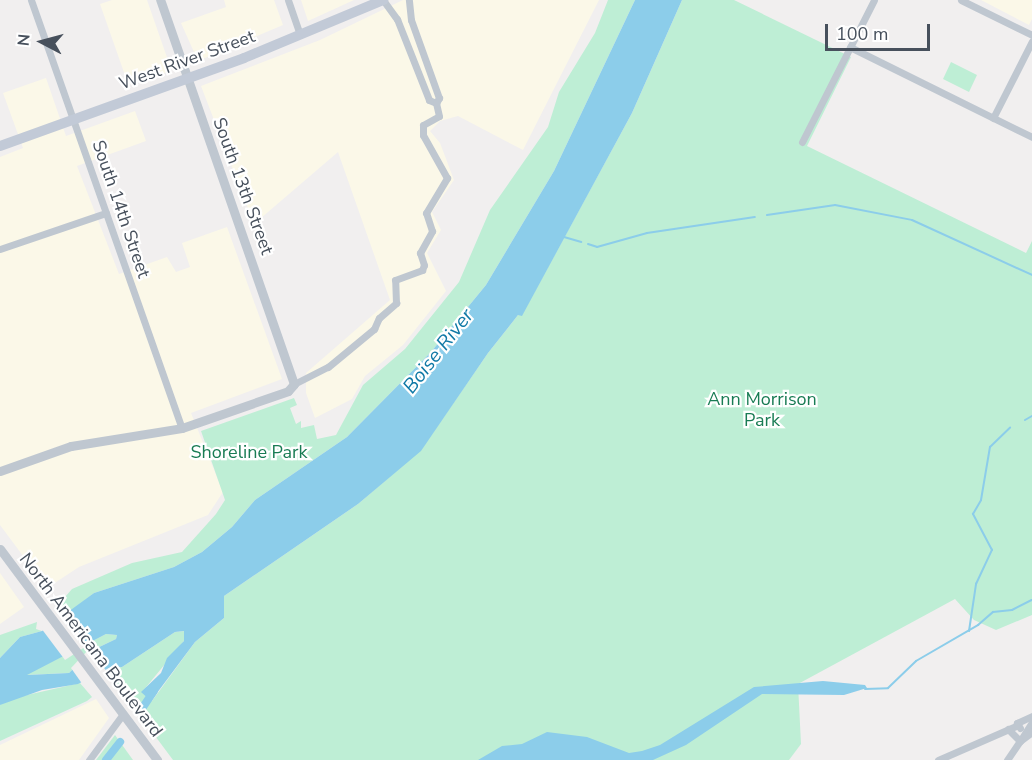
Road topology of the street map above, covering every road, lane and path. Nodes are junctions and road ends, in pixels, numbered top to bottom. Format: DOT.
graph roads {
  1 [pos="31,0"];
  2 [pos="160,0"];
  3 [pos="288,0"];
  4 [pos="383,0"];
  5 [pos="409,0"];
  6 [pos="873,0"];
  7 [pos="961,0"];
  8 [pos="300,35"];
  9 [pos="1032,35"];
  10 [pos="1032,41"];
  11 [pos="850,46"];
  12 [pos="188,78"];
  13 [pos="436,103"];
  14 [pos="993,118"];
  15 [pos="73,119"];
  16 [pos="1032,137"];
  17 [pos="802,142"];
  18 [pos="0,146"];
  19 [pos="106,213"];
  20 [pos="0,249"];
  21 [pos="294,384"];
  22 [pos="182,428"];
  23 [pos="0,471"];
  24 [pos="0,549"];
  25 [pos="123,714"];
  26 [pos="1032,716"];
  27 [pos="1016,726"];
  28 [pos="1031,726"];
  29 [pos="1008,729"];
  30 [pos="1020,741"];
  31 [pos="89,760"];
  32 [pos="157,760"];
  33 [pos="938,760"];
  34 [pos="1007,760"];
  1 -- 15 [label="street, South 14th Street"];
  2 -- 12 [label="street, South 13th Street"];
  3 -- 8 [label="street"];
  4 -- 8 [label="main road, West River Street"];
  4 -- 13 [label="street"];
  5 -- 13 [label="street"];
  6 -- 11 [label="street"];
  7 -- 9 [label="street"];
  8 -- 12 [label="main road, West River Street"];
  10 -- 14 [label="street"];
  11 -- 14 [label="street"];
  11 -- 17 [label="street"];
  12 -- 15 [label="main road, West River Street"];
  12 -- 21 [label="street, South 13th Street"];
  13 -- 21 [label="street"];
  14 -- 16 [label="street"];
  15 -- 18 [label="main road, West River Street"];
  15 -- 19 [label="street, South 14th Street"];
  19 -- 20 [label="street"];
  19 -- 22 [label="street, South 14th Street"];
  21 -- 22 [label="street"];
  22 -- 23 [label="street"];
  24 -- 25 [label="street, North Americana Boulevard"];
  25 -- 31 [label="street"];
  25 -- 32 [label="street, North Americana Boulevard"];
  26 -- 27 [label="street"];
  27 -- 28 [label="street"];
  27 -- 29 [label="street"];
  28 -- 30 [label="street"];
  29 -- 30 [label="street"];
  29 -- 33 [label="street"];
  30 -- 34 [label="street"];
}
